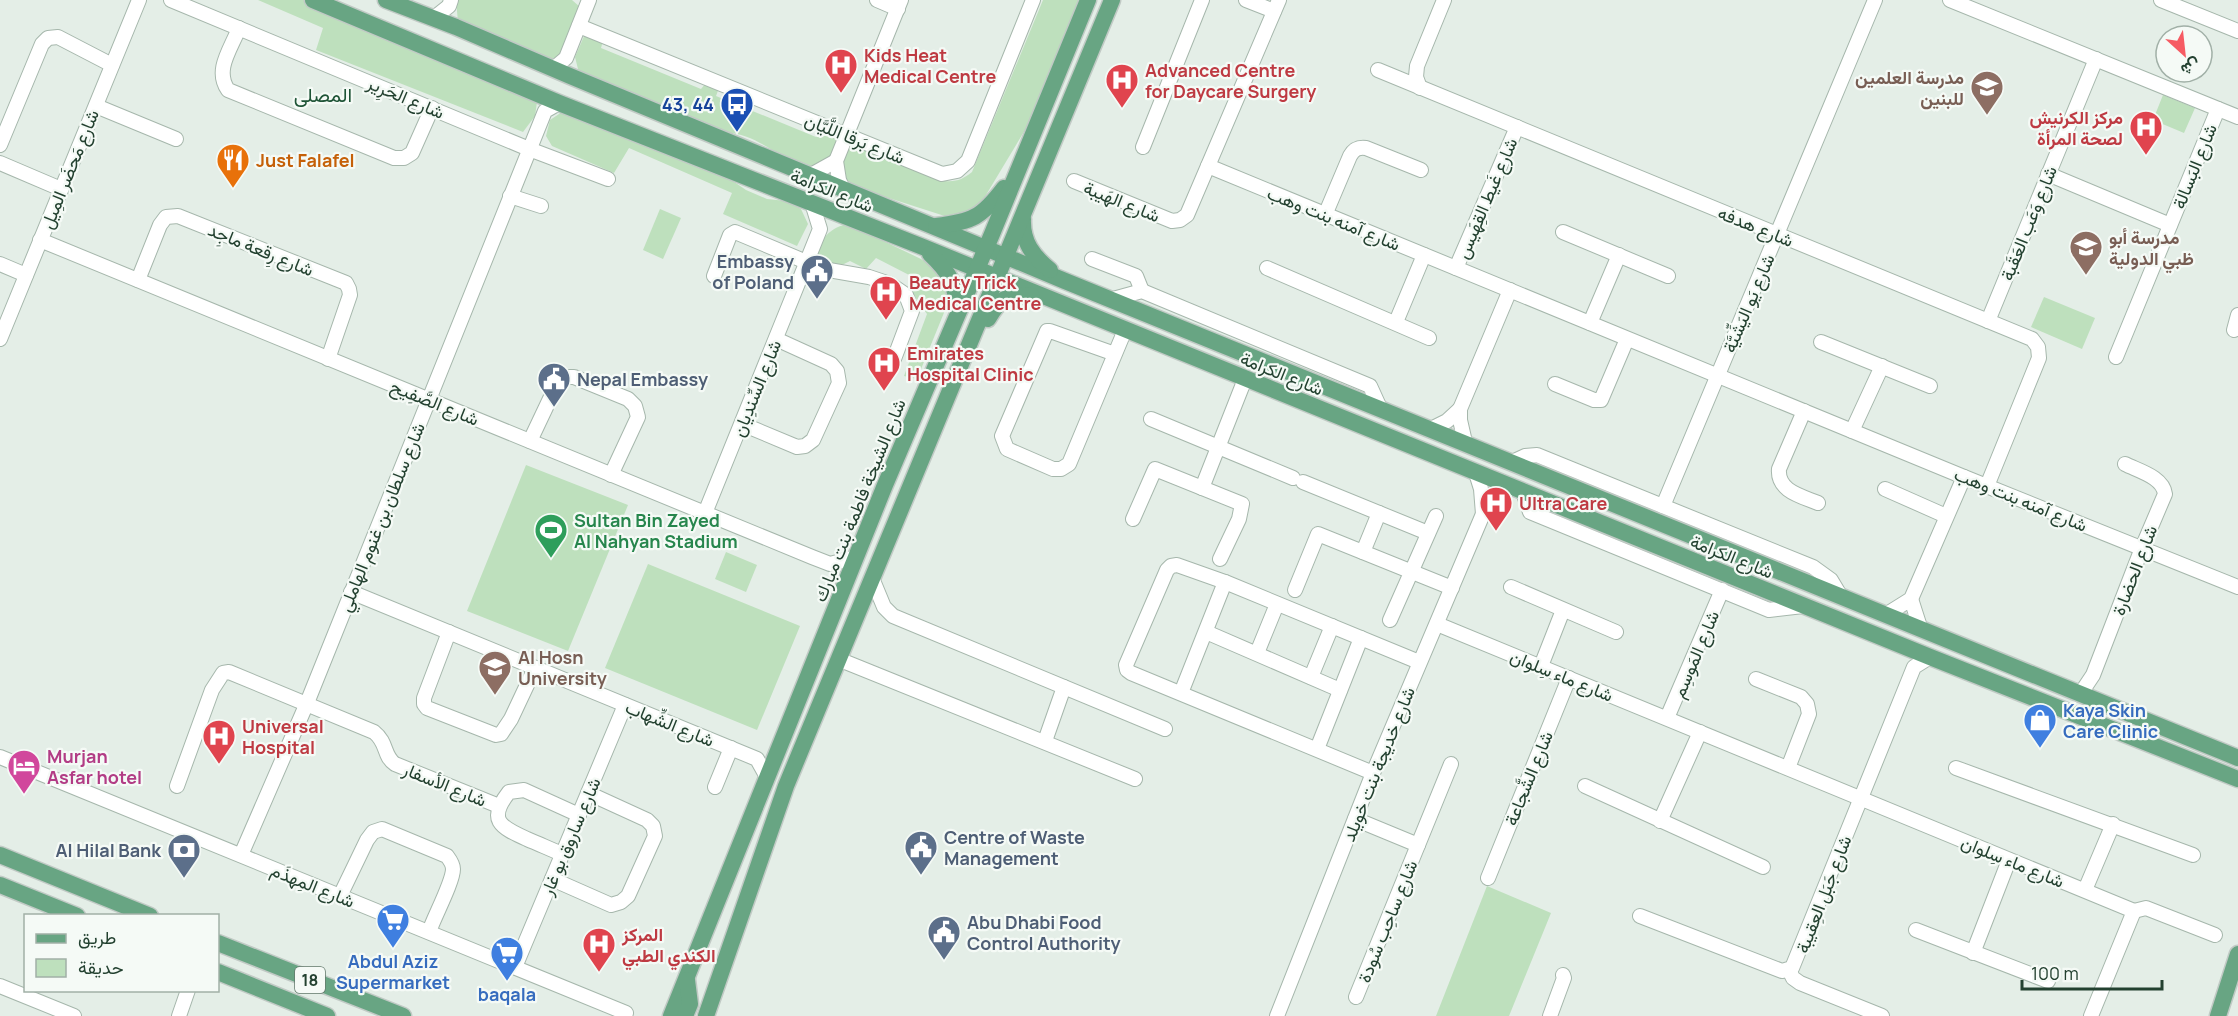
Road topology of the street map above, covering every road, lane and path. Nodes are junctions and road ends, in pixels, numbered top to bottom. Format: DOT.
graph roads {
  1 [pos="139,0"];
  2 [pos="171,0"];
  3 [pos="313,0"];
  4 [pos="386,0"];
  5 [pos="589,0"];
  6 [pos="877,0"];
  7 [pos="1033,0"];
  8 [pos="1088,0"];
  9 [pos="1112,0"];
  10 [pos="1202,0"];
  11 [pos="1246,0"];
  12 [pos="1444,0"];
  13 [pos="1875,0"];
  14 [pos="1950,0"];
  15 [pos="2161,0"];
  16 [pos="450,3"];
  17 [pos="900,4"];
  18 [pos="1276,6"];
  19 [pos="434,18"];
  20 [pos="579,26"];
  21 [pos="456,27"];
  22 [pos="239,28"];
  23 [pos="2238,31"];
  24 [pos="2096,59"];
  25 [pos="560,64"];
  26 [pos="112,65"];
  27 [pos="1378,70"];
  28 [pos="1419,88"];
  29 [pos="96,106"];
  30 [pos="552,107"];
  31 [pos="432,108"];
  32 [pos="2218,109"];
  33 [pos="2238,117"];
  34 [pos="1517,127"];
  35 [pos="847,135"];
  36 [pos="176,139"];
  37 [pos="0,145"];
  38 [pos="1143,147"];
  39 [pos="529,149"];
  40 [pos="836,161"];
  41 [pos="0,163"];
  42 [pos="1208,166"];
  43 [pos="1421,170"];
  44 [pos="1018,171"];
  45 [pos="2048,174"];
  46 [pos="810,176"];
  47 [pos="608,179"];
  48 [pos="1074,181"];
  49 [pos="61,189"];
  50 [pos="843,189"];
  51 [pos="510,196"];
  52 [pos="812,203"];
  53 [pos="541,206"];
  54 [pos="1325,214"];
  55 [pos="1023,216"];
  56 [pos="845,217"];
  57 [pos="2170,225"];
  58 [pos="933,226"];
  59 [pos="820,229"];
  60 [pos="1563,232"];
  61 [pos="1777,234"];
  62 [pos="40,240"];
  63 [pos="923,247"];
  64 [pos="986,248"];
  65 [pos="1424,255"];
  66 [pos="1619,255"];
  67 [pos="1007,256"];
  68 [pos="1092,259"];
  69 [pos="807,263"];
  70 [pos="0,264"];
  71 [pos="1267,268"];
  72 [pos="1456,268"];
  73 [pos="977,269"];
  74 [pos="26,275"];
  75 [pos="714,276"];
  76 [pos="1668,276"];
  77 [pos="997,278"];
  78 [pos="138,280"];
  79 [pos="1065,281"];
  80 [pos="1510,290"];
  81 [pos="1142,291"];
  82 [pos="1046,297"];
  83 [pos="1113,299"];
  84 [pos="958,314"];
  85 [pos="2238,315"];
  86 [pos="1988,321"];
  87 [pos="1396,322"];
  88 [pos="1590,323"];
  89 [pos="1125,330"];
  90 [pos="2234,330"];
  91 [pos="974,336"];
  92 [pos="1429,338"];
  93 [pos="0,339"];
  94 [pos="776,339"];
  95 [pos="1627,339"];
  96 [pos="1821,342"];
  97 [pos="1115,354"];
  98 [pos="2116,357"];
  99 [pos="894,358"];
  100 [pos="328,359"];
  101 [pos="1881,366"];
  102 [pos="1718,376"];
  103 [pos="1245,379"];
  104 [pos="1556,384"];
  105 [pos="1930,386"];
  106 [pos="428,400"];
  107 [pos="1380,408"];
  108 [pos="1460,409"];
  109 [pos="1804,411"];
  110 [pos="1151,419"];
  111 [pos="742,424"];
  112 [pos="1431,429"];
  113 [pos="1852,431"];
  114 [pos="530,441"];
  115 [pos="1465,442"];
  116 [pos="1218,446"];
  117 [pos="1512,462"];
  118 [pos="2126,464"];
  119 [pos="1476,473"];
  120 [pos="611,475"];
  121 [pos="1964,477"];
  122 [pos="1987,486"];
  123 [pos="1202,488"];
  124 [pos="1517,489"];
  125 [pos="1885,489"];
  126 [pos="1818,503"];
  127 [pos="1663,506"];
  128 [pos="705,513"];
  129 [pos="1379,513"];
  130 [pos="1483,514"];
  131 [pos="1436,516"];
  132 [pos="1946,516"];
  133 [pos="1134,519"];
  134 [pos="1428,533"];
  135 [pos="2142,548"];
  136 [pos="1363,552"];
  137 [pos="856,557"];
  138 [pos="1220,559"];
  139 [pos="830,564"];
  140 [pos="1412,572"];
  141 [pos="872,578"];
  142 [pos="1225,582"];
  143 [pos="1511,587"];
  144 [pos="2238,587"];
  145 [pos="1452,588"];
  146 [pos="1295,590"];
  147 [pos="1722,590"];
  148 [pos="843,591"];
  149 [pos="351,592"];
  150 [pos="1840,595"];
  151 [pos="1911,599"];
  152 [pos="1277,604"];
  153 [pos="1803,606"];
  154 [pos="1563,610"];
  155 [pos="1887,614"];
  156 [pos="1390,620"];
  157 [pos="1437,624"];
  158 [pos="1332,626"];
  159 [pos="1920,627"];
  160 [pos="449,632"];
  161 [pos="1206,632"];
  162 [pos="1616,632"];
  163 [pos="1361,638"];
  164 [pos="1906,648"];
  165 [pos="1257,653"];
  166 [pos="1930,657"];
  167 [pos="838,659"];
  168 [pos="1419,662"];
  169 [pos="1541,666"];
  170 [pos="1914,667"];
  171 [pos="535,668"];
  172 [pos="1311,677"];
  173 [pos="1569,678"];
  174 [pos="1756,679"];
  175 [pos="1064,687"];
  176 [pos="1340,690"];
  177 [pos="1182,693"];
  178 [pos="2081,693"];
  179 [pos="307,703"];
  180 [pos="625,705"];
  181 [pos="1667,718"];
  182 [pos="1165,729"];
  183 [pos="1700,732"];
  184 [pos="1045,741"];
  185 [pos="731,748"];
  186 [pos="1317,749"];
  187 [pos="777,752"];
  188 [pos="0,757"];
  189 [pos="2238,758"];
  190 [pos="757,759"];
  191 [pos="1451,764"];
  192 [pos="1788,768"];
  193 [pos="1956,768"];
  194 [pos="2221,772"];
  195 [pos="1373,773"];
  196 [pos="767,777"];
  197 [pos="1135,779"];
  198 [pos="2238,779"];
  199 [pos="177,786"];
  200 [pos="1585,786"];
  201 [pos="715,787"];
  202 [pos="2238,790"];
  203 [pos="588,793"];
  204 [pos="1859,799"];
  205 [pos="499,806"];
  206 [pos="579,815"];
  207 [pos="1355,819"];
  208 [pos="1660,821"];
  209 [pos="2113,824"];
  210 [pos="1418,845"];
  211 [pos="562,854"];
  212 [pos="0,855"];
  213 [pos="241,855"];
  214 [pos="2193,855"];
  215 [pos="2008,860"];
  216 [pos="1763,867"];
  217 [pos="1488,878"];
  218 [pos="552,879"];
  219 [pos="0,885"];
  220 [pos="2085,890"];
  221 [pos="340,896"];
  222 [pos="2134,911"];
  223 [pos="74,914"];
  224 [pos="148,914"];
  225 [pos="1640,916"];
  226 [pos="1916,930"];
  227 [pos="429,932"];
  228 [pos="2215,935"];
  229 [pos="219,943"];
  230 [pos="1973,953"];
  231 [pos="2238,954"];
  232 [pos="515,967"];
  233 [pos="1789,970"];
  234 [pos="219,973"];
  235 [pos="1563,975"];
  236 [pos="687,979"];
  237 [pos="2048,981"];
  238 [pos="0,986"];
  239 [pos="189,992"];
  240 [pos="1356,997"];
  241 [pos="626,1013"];
  242 [pos="74,1016"];
  243 [pos="179,1016"];
  244 [pos="327,1016"];
  245 [pos="403,1016"];
  246 [pos="671,1016"];
  247 [pos="686,1016"];
  248 [pos="706,1016"];
  249 [pos="1277,1016"];
  250 [pos="1550,1016"];
  251 [pos="1882,1016"];
  252 [pos="2091,1016"];
  253 [pos="2218,1016"];
  1 -- 26 [label="street, شارع مَحضَر المِيل"];
  2 -- 22 [label="street, شارع الحَرِير"];
  3 -- 30 [label="main road, شارع الكرامة"];
  4 -- 19 [label="main road, شارع الكرامة"];
  5 -- 20 [label="street"];
  6 -- 17 [label="street"];
  7 -- 35 [label="street, شارع بَرقا اللَّيَّان"];
  8 -- 44 [label="main road, شارع الشيخة فاطمة بنت مبارك"];
  9 -- 55 [label="main road"];
  10 -- 38 [label="street"];
  11 -- 18 [label="street"];
  12 -- 28 [label="street"];
  13 -- 61 [label="street, شارع يَو اليَشِّيَّة"];
  14 -- 24 [label="street"];
  15 -- 23 [label="street"];
  16 -- 19 [label="street"];
  16 -- 21 [label="street"];
  17 -- 35 [label="street"];
  18 -- 42 [label="street"];
  19 -- 21 [label="main road, شارع الكرامة"];
  20 -- 25 [label="street"];
  20 -- 35 [label="street, شارع بَرقا اللَّيَّان"];
  21 -- 25 [label="main road, شارع الكرامة"];
  22 -- 31 [label="street, شارع الحَرِير"];
  22 -- 31 [label="street"];
  24 -- 32 [label="street"];
  24 -- 45 [label="street, شارع وَعَب العَقَبة"];
  25 -- 46 [label="main road, شارع الكرامة"];
  26 -- 29 [label="street, شارع مَحضَر المِيل"];
  26 -- 37 [label="street"];
  27 -- 28 [label="street, شارع هدفه"];
  28 -- 34 [label="street, شارع هدفه"];
  29 -- 36 [label="street"];
  29 -- 49 [label="street, شارع مَحضَر المِيل"];
  30 -- 39 [label="street, شارع سلطان بن غنوم الهاملي"];
  30 -- 52 [label="main road, شارع الكرامة"];
  31 -- 39 [label="street, شارع الحَرِير"];
  32 -- 33 [label="street"];
  32 -- 57 [label="street, شارع البَسالة"];
  34 -- 61 [label="street, شارع هدفه"];
  34 -- 72 [label="street, شارع غَيط القِهَيس"];
  35 -- 40 [label="street"];
  39 -- 47 [label="street, شارع الحَرِير"];
  39 -- 51 [label="street, شارع سلطان بن غنوم الهاملي"];
  40 -- 46 [label="street"];
  40 -- 50 [label="street"];
  41 -- 49 [label="street"];
  42 -- 48 [label="street, شارع الهَيبة"];
  42 -- 54 [label="street, شارع آمنه بنت وهب"];
  43 -- 54 [label="street"];
  44 -- 58 [label="main road"];
  44 -- 64 [label="main road, شارع الشيخة فاطمة بنت مبارك"];
  45 -- 57 [label="street"];
  45 -- 86 [label="street, شارع وَعَب العَقَبة"];
  46 -- 50 [label="main road, شارع الكرامة"];
  49 -- 62 [label="street, شارع مَحضَر المِيل"];
  50 -- 58 [label="main road, شارع الكرامة"];
  51 -- 53 [label="street"];
  51 -- 106 [label="street, شارع سلطان بن غنوم الهاملي"];
  52 -- 56 [label="main road, شارع الكرامة"];
  52 -- 59 [label="street"];
  54 -- 65 [label="street, شارع آمنه بنت وهب"];
  55 -- 67 [label="main road"];
  55 -- 79 [label="main road"];
  56 -- 59 [label="street"];
  56 -- 63 [label="main road, شارع الكرامة"];
  57 -- 98 [label="street, شارع البَسالة"];
  58 -- 64 [label="main road, شارع الكرامة"];
  59 -- 69 [label="street, شارع السِّندِيان"];
  60 -- 66 [label="street"];
  61 -- 86 [label="street, شارع هدفه"];
  61 -- 102 [label="street, شارع يَو اليَشِّيَّة"];
  62 -- 74 [label="street, شارع مَحضَر المِيل"];
  62 -- 78 [label="street, شارع الصَّفِيح"];
  63 -- 73 [label="main road, شارع الكرامة"];
  63 -- 84 [label="main road"];
  64 -- 67 [label="main road, شارع الكرامة"];
  64 -- 73 [label="main road, شارع الشيخة فاطمة بنت مبارك"];
  65 -- 72 [label="street, شارع آمنه بنت وهب"];
  65 -- 87 [label="street"];
  66 -- 76 [label="street"];
  66 -- 88 [label="street"];
  67 -- 77 [label="main road"];
  67 -- 79 [label="main road, شارع الكرامة"];
  68 -- 81 [label="street"];
  69 -- 75 [label="street"];
  69 -- 94 [label="street, شارع السِّندِيان"];
  69 -- 99 [label="street"];
  70 -- 74 [label="street"];
  71 -- 87 [label="street"];
  72 -- 80 [label="street, شارع آمنه بنت وهب"];
  73 -- 77 [label="main road, شارع الكرامة"];
  73 -- 84 [label="main road, شارع الشيخة فاطمة بنت مبارك"];
  74 -- 93 [label="street, شارع مَحضَر المِيل"];
  77 -- 82 [label="main road, شارع الكرامة"];
  77 -- 91 [label="main road"];
  78 -- 100 [label="street, شارع الصَّفِيح"];
  78 -- 100 [label="street, شارع رِقعة ماجِد"];
  79 -- 83 [label="main road, شارع الكرامة"];
  80 -- 88 [label="street, شارع آمنه بنت وهب"];
  80 -- 108 [label="street"];
  81 -- 83 [label="street"];
  81 -- 107 [label="street"];
  82 -- 89 [label="main road, شارع الكرامة"];
  82 -- 91 [label="main road"];
  83 -- 107 [label="main road, شارع الكرامة"];
  84 -- 137 [label="main road, شارع الشيخة فاطمة بنت مبارك"];
  85 -- 90 [label="street"];
  86 -- 122 [label="street, شارع هدفه"];
  87 -- 92 [label="street"];
  88 -- 95 [label="street, شارع آمنه بنت وهب"];
  89 -- 97 [label="street"];
  89 -- 103 [label="main road, شارع الكرامة"];
  91 -- 141 [label="main road"];
  94 -- 111 [label="street, شارع السِّندِيان"];
  94 -- 111 [label="street"];
  95 -- 102 [label="street, شارع آمنه بنت وهب"];
  95 -- 104 [label="street"];
  96 -- 101 [label="street"];
  97 -- 97 [label="street"];
  100 -- 106 [label="street, شارع الصَّفِيح"];
  101 -- 105 [label="street"];
  101 -- 113 [label="street"];
  102 -- 109 [label="street, شارع آمنه بنت وهب"];
  102 -- 127 [label="street, شارع يَو اليَشِّيَّة"];
  103 -- 116 [label="street"];
  103 -- 119 [label="main road, شارع الكرامة"];
  106 -- 114 [label="street, شارع الصَّفِيح"];
  106 -- 149 [label="street, شارع سلطان بن غنوم الهاملي"];
  107 -- 112 [label="main road, شارع الكرامة"];
  108 -- 112 [label="street"];
  108 -- 115 [label="street"];
  109 -- 113 [label="street, شارع آمنه بنت وهب"];
  109 -- 126 [label="street"];
  110 -- 116 [label="street"];
  111 -- 128 [label="street, شارع السِّندِيان"];
  112 -- 115 [label="main road, شارع الكرامة"];
  113 -- 121 [label="street, شارع آمنه بنت وهب"];
  114 -- 120 [label="street, شارع الصَّفِيح"];
  114 -- 120 [label="street"];
  115 -- 117 [label="main road, شارع الكرامة"];
  116 -- 123 [label="street"];
  116 -- 129 [label="street"];
  117 -- 127 [label="street"];
  117 -- 150 [label="main road, شارع الكرامة"];
  118 -- 135 [label="street, شارع الحضارة"];
  119 -- 124 [label="main road, شارع الكرامة"];
  119 -- 130 [label="street, شارع خديجة بنت خويلد"];
  120 -- 128 [label="street, شارع الصَّفِيح"];
  121 -- 122 [label="street, شارع آمنه بنت وهب"];
  121 -- 132 [label="street"];
  122 -- 135 [label="street, شارع آمنه بنت وهب"];
  123 -- 133 [label="street"];
  123 -- 138 [label="street"];
  124 -- 130 [label="street, شارع خديجة بنت خويلد"];
  124 -- 147 [label="street"];
  124 -- 153 [label="main road, شارع الكرامة"];
  125 -- 132 [label="street"];
  127 -- 150 [label="street"];
  128 -- 139 [label="street, شارع الصَّفِيح"];
  129 -- 134 [label="street"];
  129 -- 136 [label="street"];
  130 -- 145 [label="street, شارع خديجة بنت خويلد"];
  131 -- 134 [label="street"];
  132 -- 151 [label="street"];
  134 -- 140 [label="street"];
  135 -- 144 [label="street, شارع آمنه بنت وهب"];
  135 -- 178 [label="street, شارع الحضارة"];
  136 -- 140 [label="street"];
  136 -- 146 [label="street"];
  137 -- 139 [label="street"];
  137 -- 148 [label="main road, شارع الشيخة فاطمة بنت مبارك"];
  139 -- 148 [label="street"];
  140 -- 145 [label="street"];
  140 -- 156 [label="street"];
  141 -- 167 [label="main road"];
  141 -- 175 [label="street"];
  142 -- 152 [label="street"];
  142 -- 161 [label="street"];
  142 -- 177 [label="street"];
  143 -- 154 [label="street"];
  145 -- 157 [label="street, شارع خديجة بنت خويلد"];
  147 -- 153 [label="street"];
  147 -- 181 [label="street, شارع المَوسِم"];
  148 -- 187 [label="main road, شارع الشيخة فاطمة بنت مبارك"];
  149 -- 160 [label="street, شارع الشِّهاب"];
  149 -- 179 [label="street, شارع سلطان بن غنوم الهاملي"];
  150 -- 155 [label="main road, شارع الكرامة"];
  151 -- 155 [label="street"];
  151 -- 159 [label="street"];
  152 -- 158 [label="street"];
  152 -- 165 [label="street"];
  153 -- 164 [label="main road, شارع الكرامة"];
  154 -- 162 [label="street"];
  154 -- 169 [label="street"];
  155 -- 159 [label="main road, شارع الكرامة"];
  157 -- 168 [label="street, شارع خديجة بنت خويلد"];
  157 -- 169 [label="street, شارع ماء سِلوان"];
  158 -- 163 [label="street"];
  158 -- 172 [label="street"];
  159 -- 178 [label="main road, شارع الكرامة"];
  160 -- 171 [label="street, شارع الشِّهاب"];
  160 -- 171 [label="street"];
  161 -- 165 [label="street"];
  161 -- 177 [label="street"];
  163 -- 168 [label="street"];
  163 -- 176 [label="street"];
  164 -- 166 [label="main road, شارع الكرامة"];
  164 -- 170 [label="street"];
  165 -- 172 [label="street"];
  166 -- 170 [label="street"];
  166 -- 194 [label="main road, شارع الكرامة"];
  167 -- 184 [label="street"];
  167 -- 248 [label="main road"];
  168 -- 195 [label="street, شارع خديجة بنت خويلد"];
  169 -- 173 [label="street, شارع ماء سِلوان"];
  170 -- 204 [label="street, شارع جَبَل العِقيبة"];
  171 -- 180 [label="street, شارع الشِّهاب"];
  172 -- 176 [label="street"];
  173 -- 181 [label="street, شارع ماء سِلوان"];
  173 -- 217 [label="street, شارع الشَّجاعة"];
  174 -- 192 [label="street"];
  175 -- 182 [label="street"];
  175 -- 184 [label="street"];
  176 -- 186 [label="street"];
  177 -- 186 [label="street"];
  178 -- 189 [label="main road, شارع الكرامة"];
  179 -- 199 [label="street, شارع الأسفار"];
  179 -- 205 [label="street, شارع الأسفار"];
  179 -- 213 [label="street, شارع سلطان بن غنوم الهاملي"];
  180 -- 185 [label="street, شارع الشِّهاب"];
  180 -- 203 [label="street, شارع ساروق بو غار"];
  181 -- 183 [label="street, شارع ماء سِلوان"];
  183 -- 192 [label="street, شارع ماء سِلوان"];
  183 -- 208 [label="street"];
  184 -- 197 [label="street"];
  185 -- 190 [label="street, شارع الشِّهاب"];
  185 -- 201 [label="street"];
  186 -- 195 [label="street"];
  187 -- 190 [label="street"];
  187 -- 196 [label="main road, شارع الشيخة فاطمة بنت مبارك"];
  188 -- 213 [label="street, شارع المِهذَم"];
  190 -- 196 [label="street"];
  191 -- 210 [label="street, شارع ساحِب سُودة"];
  192 -- 204 [label="street, شارع ماء سِلوان"];
  193 -- 209 [label="street"];
  194 -- 198 [label="main road, شارع الكرامة"];
  194 -- 202 [label="main road"];
  195 -- 207 [label="street, شارع خديجة بنت خويلد"];
  196 -- 236 [label="main road, شارع الشيخة فاطمة بنت مبارك"];
  200 -- 208 [label="street"];
  203 -- 206 [label="street, شارع ساروق بو غار"];
  203 -- 218 [label="street"];
  204 -- 215 [label="street, شارع ماء سِلوان"];
  204 -- 233 [label="street, شارع جَبَل العِقيبة"];
  205 -- 206 [label="street"];
  205 -- 211 [label="street"];
  206 -- 211 [label="street, شارع ساروق بو غار"];
  207 -- 210 [label="street, شارع ساحِب سُودة"];
  207 -- 249 [label="street, شارع خديجة بنت خويلد"];
  208 -- 216 [label="street"];
  209 -- 214 [label="street"];
  209 -- 220 [label="street"];
  210 -- 240 [label="street, شارع ساحِب سُودة"];
  211 -- 218 [label="street, شارع ساروق بو غار"];
  212 -- 224 [label="main road"];
  213 -- 221 [label="street, شارع المِهذَم"];
  215 -- 220 [label="street, شارع ماء سِلوان"];
  215 -- 230 [label="street"];
  218 -- 232 [label="street, شارع ساروق بو غار"];
  219 -- 223 [label="main road"];
  220 -- 222 [label="street, شارع ماء سِلوان"];
  221 -- 227 [label="street, شارع المِهذَم"];
  221 -- 227 [label="street"];
  222 -- 228 [label="street, شارع ماء سِلوان"];
  222 -- 252 [label="street"];
  225 -- 233 [label="street, شارع جَبَل العِقيبة"];
  226 -- 230 [label="street"];
  227 -- 232 [label="street, شارع المِهذَم"];
  229 -- 245 [label="main road, 18"];
  230 -- 237 [label="street"];
  231 -- 253 [label="main road"];
  232 -- 241 [label="street, شارع المِهذَم"];
  233 -- 251 [label="street"];
  234 -- 244 [label="main road, 18"];
  235 -- 250 [label="street"];
  236 -- 246 [label="main road, شارع الشيخة فاطمة بنت مبارك"];
  236 -- 247 [label="main road"];
  238 -- 242 [label="street"];
  239 -- 243 [label="street"];
}
